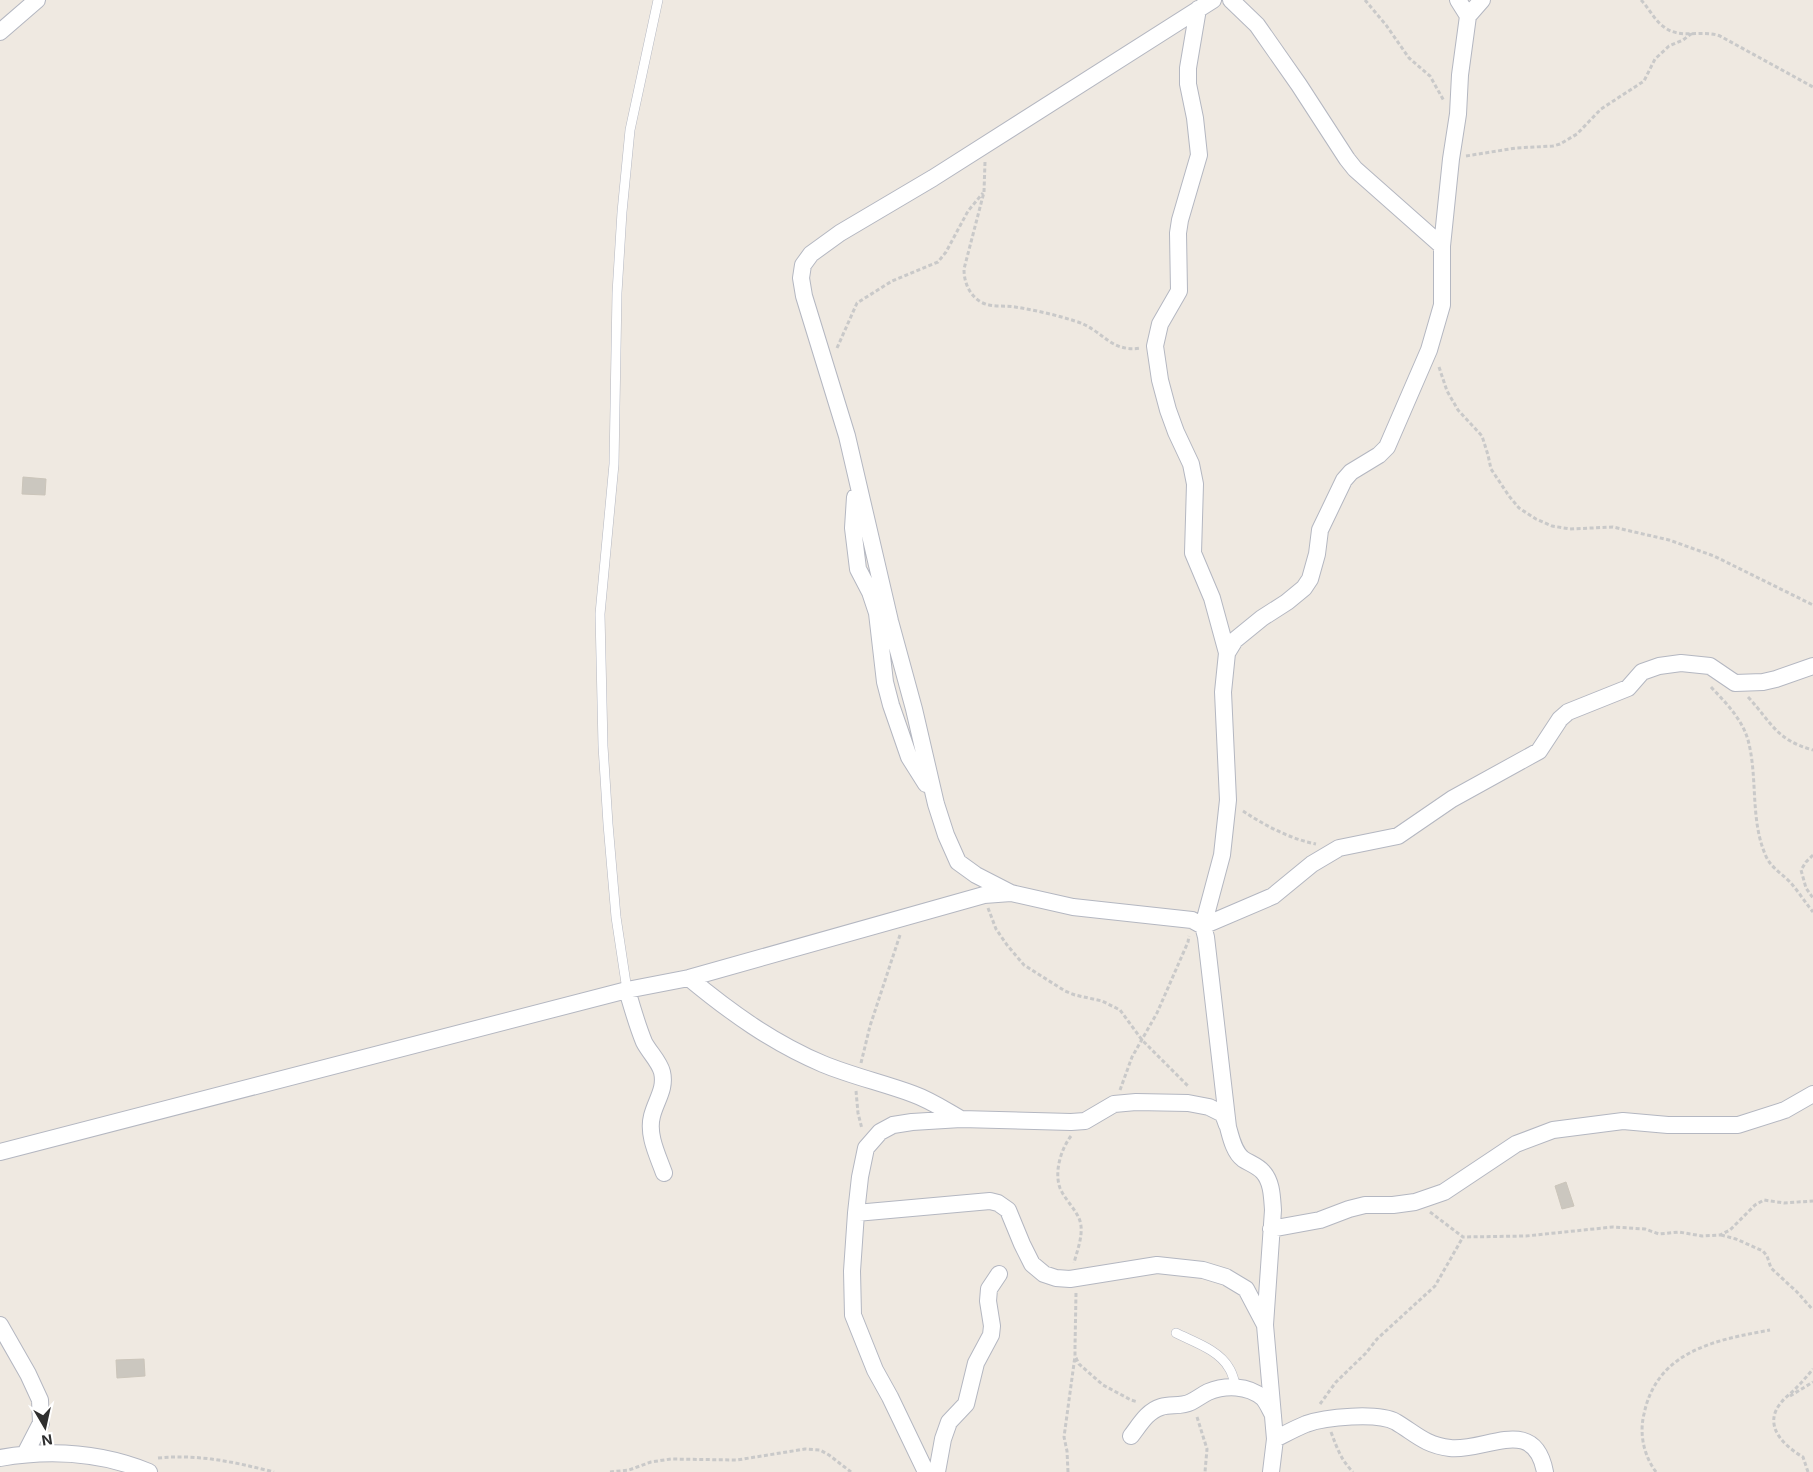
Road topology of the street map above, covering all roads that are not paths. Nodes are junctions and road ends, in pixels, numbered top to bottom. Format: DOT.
graph roads {
  1 [pos="37,0"];
  2 [pos="658,0"];
  3 [pos="1213,0"];
  4 [pos="1231,0"];
  5 [pos="1458,0"];
  6 [pos="1482,0"];
  7 [pos="1198,9"];
  8 [pos="1468,16"];
  9 [pos="0,32"];
  10 [pos="1442,246"];
  11 [pos="1227,653"];
  12 [pos="1813,666"];
  13 [pos="958,862"];
  14 [pos="1011,893"];
  15 [pos="984,895"];
  16 [pos="1197,923"];
  17 [pos="689,978"];
  18 [pos="627,990"];
  19 [pos="1813,1094"];
  20 [pos="960,1118"];
  21 [pos="1228,1127"];
  22 [pos="0,1152"];
  23 [pos="664,1173"];
  24 [pos="856,1212"];
  25 [pos="1271,1229"];
  26 [pos="999,1274"];
  27 [pos="1265,1324"];
  28 [pos="0,1325"];
  29 [pos="1176,1333"];
  30 [pos="1236,1387"];
  31 [pos="1273,1414"];
  32 [pos="1131,1436"];
  33 [pos="1275,1438"];
  34 [pos="25,1454"];
  35 [pos="0,1458"];
  36 [pos="150,1466"];
  37 [pos="926,1472"];
  38 [pos="937,1472"];
  39 [pos="1271,1472"];
  40 [pos="1545,1472"];
  1 -- 9 [label="street"];
  2 -- 18 [label="lane"];
  3 -- 7 [label="street"];
  4 -- 10 [label="street"];
  5 -- 8 [label="street"];
  6 -- 8 [label="street"];
  7 -- 11 [label="street"];
  7 -- 13 [label="street"];
  8 -- 10 [label="street"];
  10 -- 11 [label="street"];
  11 -- 16 [label="street"];
  12 -- 16 [label="street"];
  13 -- 14 [label="street"];
  13 -- 15 [label="street"];
  14 -- 15 [label="street"];
  14 -- 16 [label="street"];
  15 -- 17 [label="street"];
  16 -- 21 [label="street"];
  17 -- 18 [label="street"];
  17 -- 20 [label="street"];
  18 -- 22 [label="street"];
  18 -- 23 [label="street"];
  19 -- 25 [label="street"];
  20 -- 21 [label="street"];
  20 -- 24 [label="street"];
  21 -- 25 [label="street"];
  24 -- 27 [label="street"];
  24 -- 37 [label="street"];
  25 -- 27 [label="street"];
  26 -- 38 [label="street"];
  27 -- 31 [label="street"];
  28 -- 34 [label="street"];
  29 -- 30 [label="lane"];
  30 -- 31 [label="street"];
  30 -- 32 [label="street"];
  31 -- 33 [label="street"];
  33 -- 39 [label="street"];
  33 -- 40 [label="street"];
  34 -- 35 [label="street"];
  34 -- 36 [label="street"];
}
